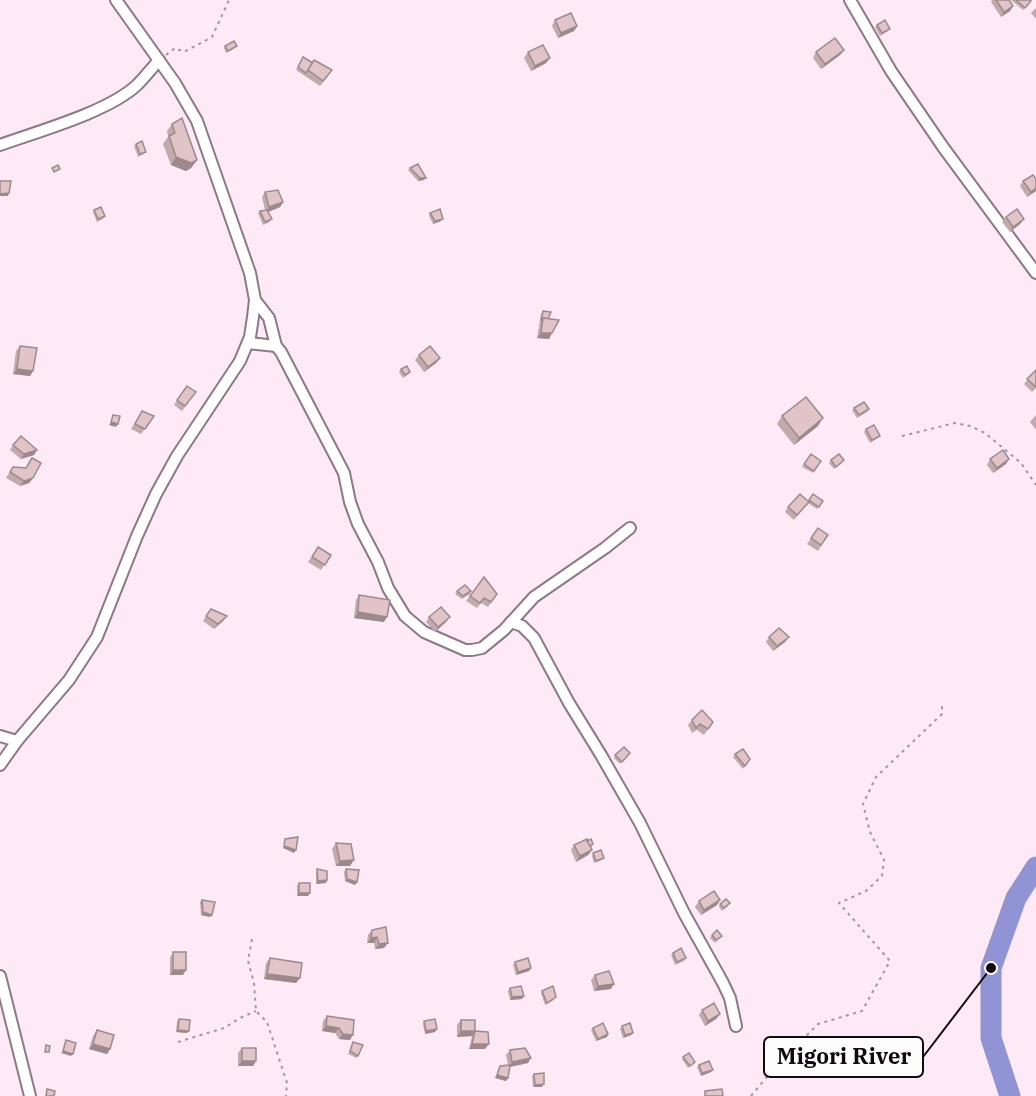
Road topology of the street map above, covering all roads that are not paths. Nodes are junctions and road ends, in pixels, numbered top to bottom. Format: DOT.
graph roads {
  1 [pos="116,0"];
  2 [pos="850,0"];
  3 [pos="159,60"];
  4 [pos="0,145"];
  5 [pos="1036,273"];
  6 [pos="255,300"];
  7 [pos="248,343"];
  8 [pos="276,346"];
  9 [pos="630,528"];
  10 [pos="511,622"];
  11 [pos="0,736"];
  12 [pos="17,741"];
  13 [pos="0,765"];
  14 [pos="0,976"];
  15 [pos="736,1026"];
  16 [pos="30,1096"];
  1 -- 3 [label="street"];
  2 -- 5 [label="street"];
  3 -- 4 [label="street"];
  3 -- 6 [label="street"];
  6 -- 7 [label="street"];
  6 -- 8 [label="street"];
  7 -- 8 [label="street"];
  7 -- 12 [label="street"];
  8 -- 10 [label="street"];
  9 -- 10 [label="street"];
  10 -- 15 [label="street"];
  11 -- 12 [label="street"];
  12 -- 13 [label="street"];
  14 -- 16 [label="street"];
}
